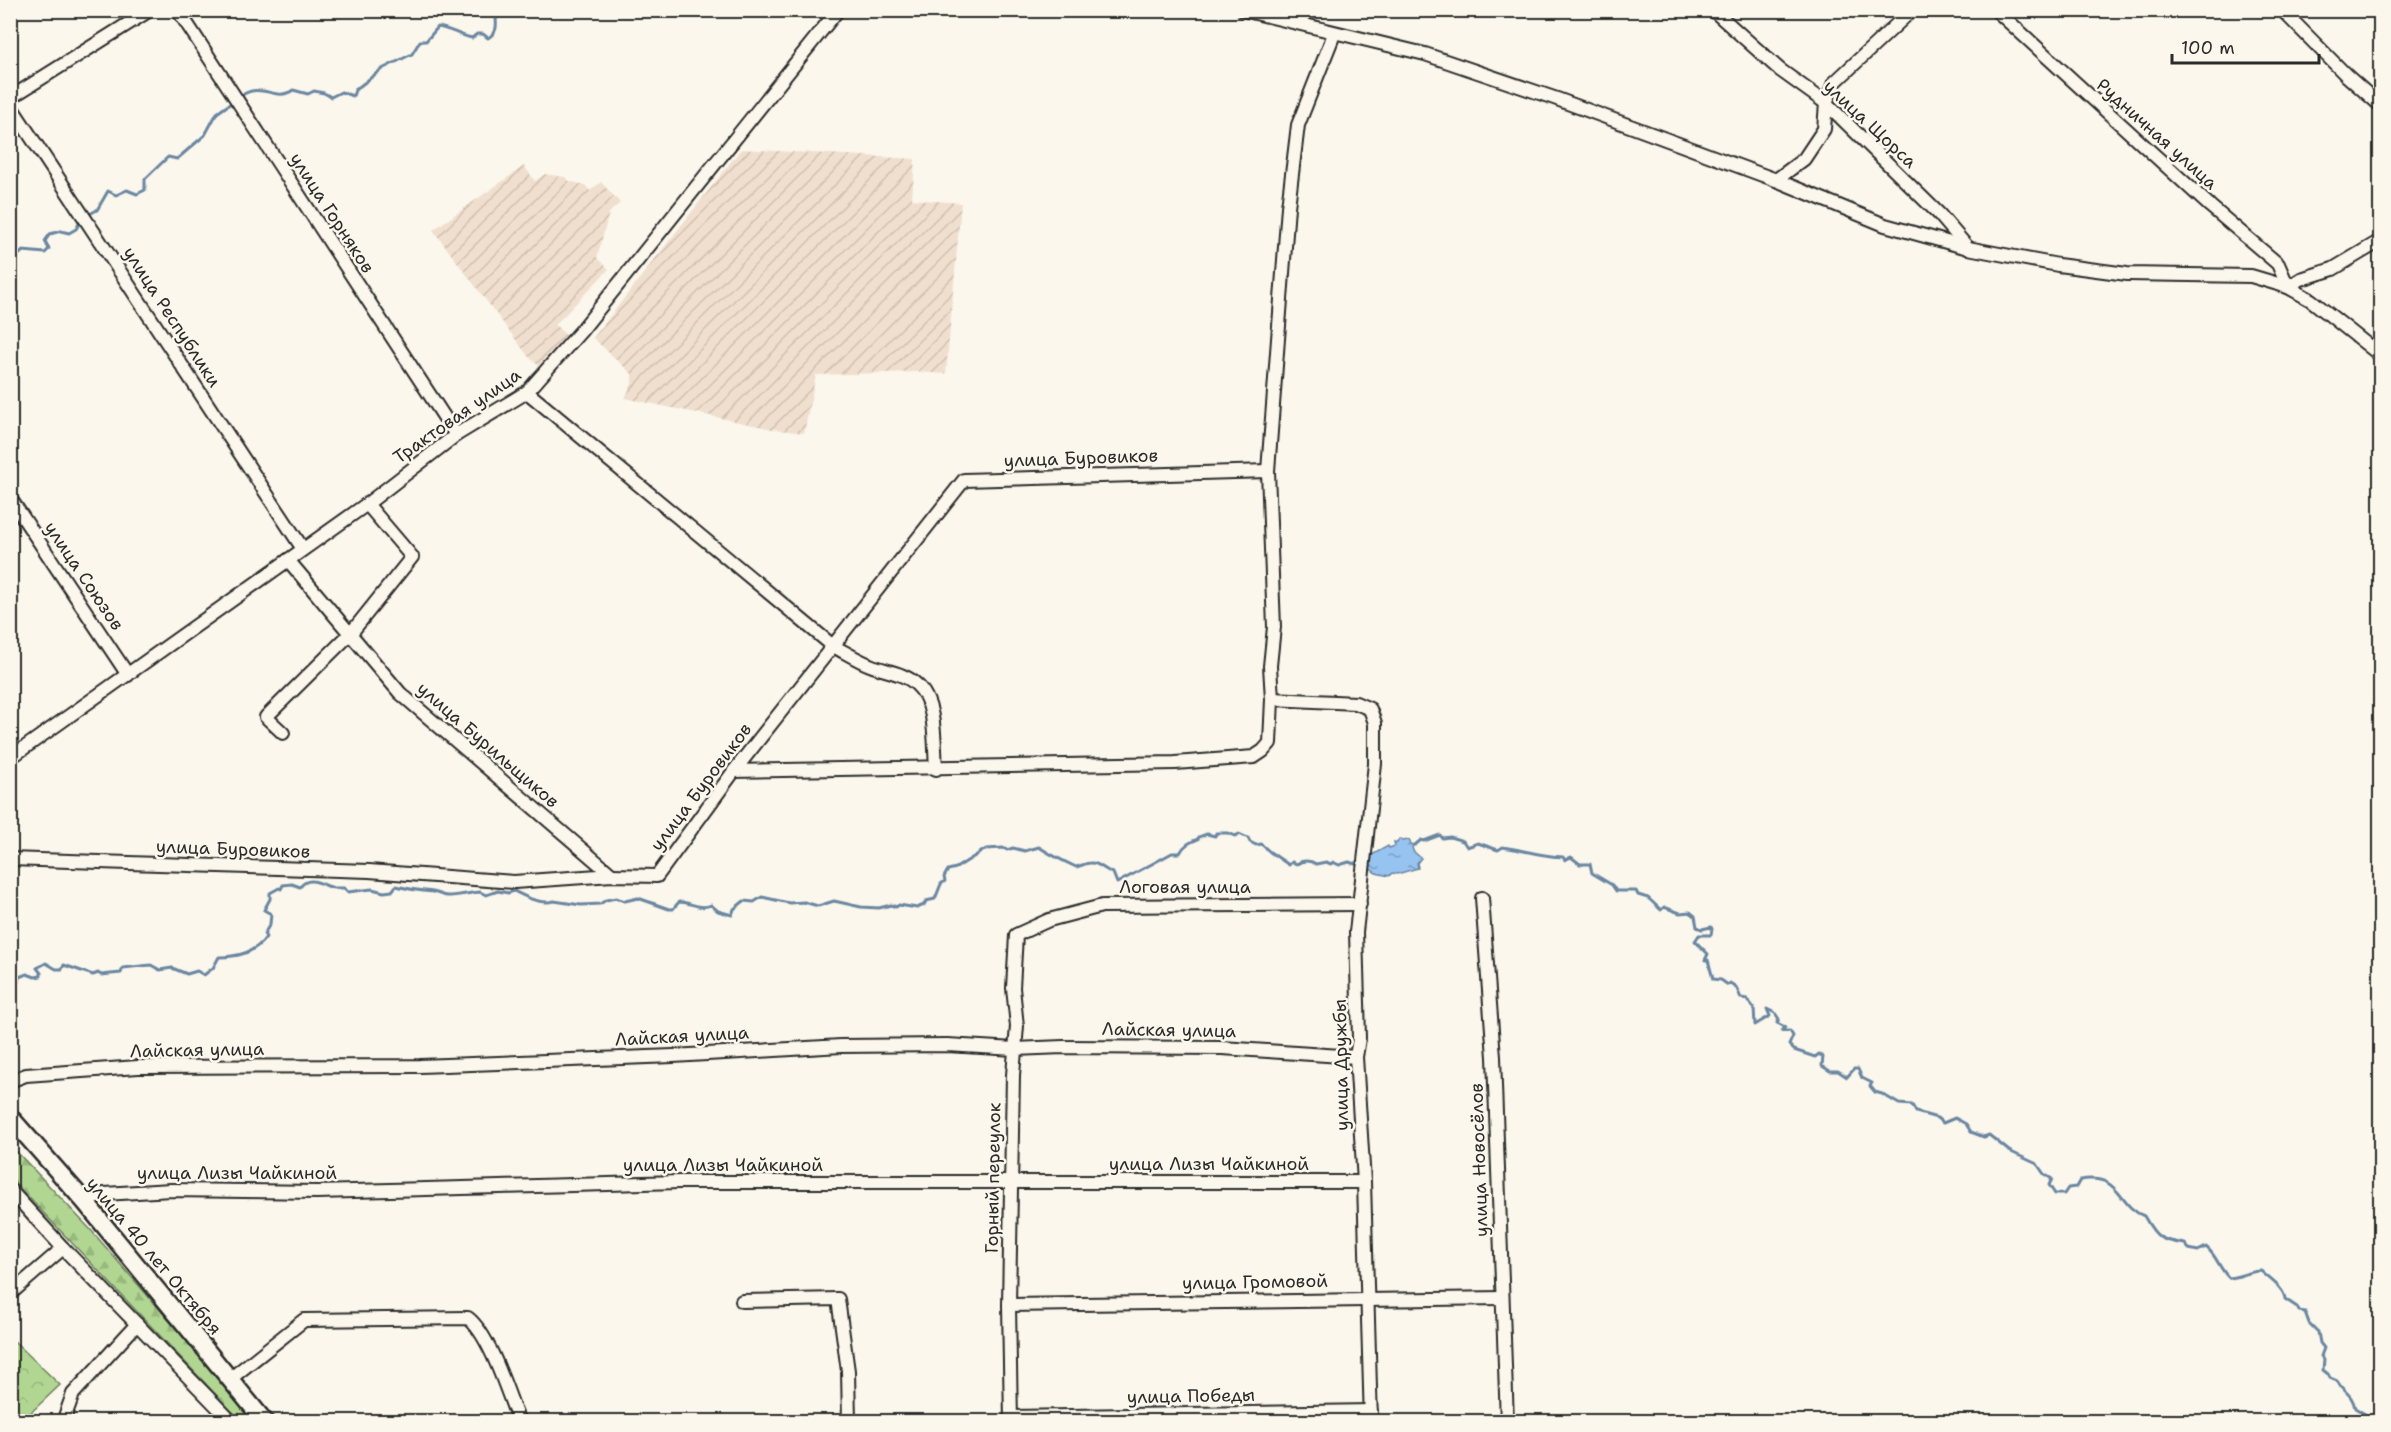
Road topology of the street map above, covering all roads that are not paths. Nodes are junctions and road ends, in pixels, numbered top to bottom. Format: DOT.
graph roads {
  1 [pos="150,10"];
  2 [pos="178,10"];
  3 [pos="838,10"];
  4 [pos="1243,10"];
  5 [pos="1713,10"];
  6 [pos="1912,10"];
  7 [pos="1996,10"];
  8 [pos="2282,10"];
  9 [pos="1334,34"];
  10 [pos="10,98"];
  11 [pos="1826,103"];
  12 [pos="10,105"];
  13 [pos="2380,105"];
  14 [pos="1776,180"];
  15 [pos="1939,214"];
  16 [pos="1927,237"];
  17 [pos="2380,241"];
  18 [pos="1968,248"];
  19 [pos="2288,287"];
  20 [pos="2380,356"];
  21 [pos="527,392"];
  22 [pos="456,435"];
  23 [pos="1268,471"];
  24 [pos="10,498"];
  25 [pos="367,504"];
  26 [pos="303,549"];
  27 [pos="288,560"];
  28 [pos="351,633"];
  29 [pos="832,646"];
  30 [pos="128,675"];
  31 [pos="1272,699"];
  32 [pos="283,733"];
  33 [pos="10,758"];
  34 [pos="936,769"];
  35 [pos="734,771"];
  36 [pos="10,859"];
  37 [pos="612,875"];
  38 [pos="1482,898"];
  39 [pos="1360,904"];
  40 [pos="1016,935"];
  41 [pos="1016,1049"];
  42 [pos="1356,1058"];
  43 [pos="10,1081"];
  44 [pos="10,1117"];
  45 [pos="1011,1182"];
  46 [pos="1364,1182"];
  47 [pos="10,1190"];
  48 [pos="85,1202"];
  49 [pos="63,1248"];
  50 [pos="10,1294"];
  51 [pos="1366,1298"];
  52 [pos="1502,1298"];
  53 [pos="742,1301"];
  54 [pos="1009,1305"];
  55 [pos="137,1324"];
  56 [pos="230,1379"];
  57 [pos="1371,1416"];
  58 [pos="66,1419"];
  59 [pos="1011,1419"];
  60 [pos="232,1422"];
  61 [pos="265,1422"];
  62 [pos="519,1422"];
  63 [pos="849,1422"];
  64 [pos="1507,1422"];
  1 -- 10 [label="street"];
  2 -- 22 [label="street, улица Горняков"];
  3 -- 21 [label="street, Трактовая улица"];
  4 -- 9 [label="street"];
  5 -- 11 [label="street, улица Щорса"];
  6 -- 11 [label="street"];
  7 -- 19 [label="street, Рудничная улица"];
  8 -- 13 [label="street"];
  9 -- 14 [label="street"];
  9 -- 23 [label="street"];
  11 -- 14 [label="street"];
  11 -- 15 [label="street, улица Щорса"];
  12 -- 26 [label="street, улица Республики"];
  14 -- 16 [label="street"];
  15 -- 16 [label="street"];
  15 -- 18 [label="street, улица Щорса"];
  16 -- 18 [label="street"];
  17 -- 19 [label="street"];
  18 -- 19 [label="street"];
  19 -- 20 [label="street"];
  21 -- 22 [label="street, Трактовая улица"];
  21 -- 29 [label="street"];
  22 -- 25 [label="street, Трактовая улица"];
  23 -- 29 [label="street, улица Буровиков"];
  23 -- 31 [label="street"];
  24 -- 30 [label="street, улица Союзов"];
  25 -- 26 [label="street, Трактовая улица"];
  25 -- 28 [label="street"];
  26 -- 27 [label="street, Трактовая улица"];
  27 -- 28 [label="street, улица Бурильщиков"];
  27 -- 30 [label="street, Трактовая улица"];
  28 -- 32 [label="street"];
  28 -- 37 [label="street, улица Бурильщиков"];
  29 -- 34 [label="street"];
  29 -- 35 [label="street, улица Буровиков"];
  30 -- 33 [label="street, Трактовая улица"];
  31 -- 34 [label="street"];
  31 -- 39 [label="street, улица Дружбы"];
  34 -- 35 [label="street"];
  35 -- 37 [label="street, улица Буровиков"];
  36 -- 37 [label="street, улица Буровиков"];
  38 -- 52 [label="street, улица Новосёлов"];
  39 -- 40 [label="street, Логовая улица"];
  39 -- 42 [label="street, улица Дружбы"];
  40 -- 41 [label="street, Горный переулок"];
  41 -- 42 [label="street, Лайская улица"];
  41 -- 43 [label="street, Лайская улица"];
  41 -- 45 [label="street, Горный переулок"];
  42 -- 46 [label="street, улица Дружбы"];
  44 -- 48 [label="main road, улица 40 лет Октября"];
  45 -- 46 [label="street, улица Лизы Чайкиной"];
  45 -- 48 [label="street, улица Лизы Чайкиной"];
  45 -- 54 [label="street, Горный переулок"];
  46 -- 51 [label="street, улица Дружбы"];
  47 -- 49 [label="street"];
  48 -- 56 [label="main road, улица 40 лет Октября"];
  49 -- 50 [label="street"];
  49 -- 55 [label="street"];
  51 -- 52 [label="street, улица Громовой"];
  51 -- 54 [label="street, улица Громовой"];
  51 -- 57 [label="street, улица Дружбы"];
  52 -- 64 [label="street, улица Новосёлов"];
  53 -- 63 [label="street"];
  54 -- 59 [label="street, Горный переулок"];
  55 -- 58 [label="street"];
  55 -- 60 [label="street"];
  56 -- 61 [label="main road, улица 40 лет Октября"];
  56 -- 62 [label="street"];
  57 -- 59 [label="street, улица Победы"];
}
